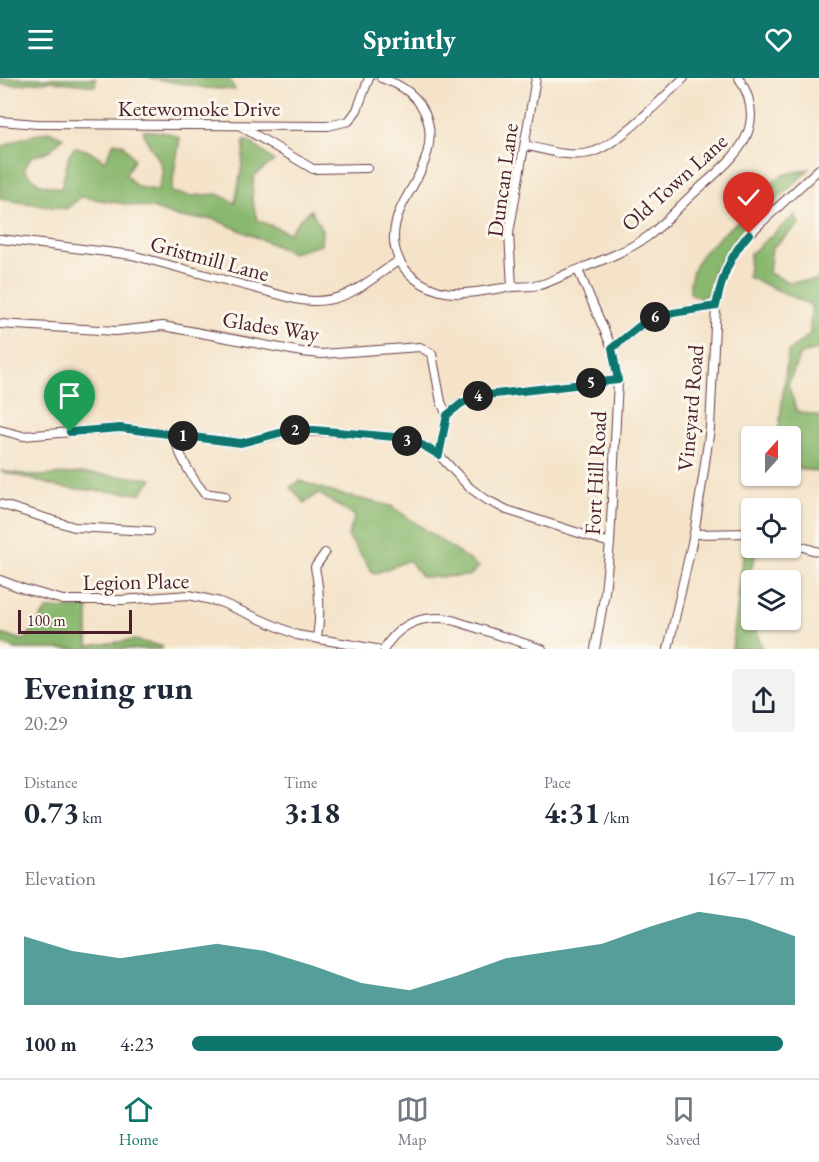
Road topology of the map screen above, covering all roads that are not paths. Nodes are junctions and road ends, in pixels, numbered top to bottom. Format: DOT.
graph roads {
  1 [pos="369,78"];
  2 [pos="381,78"];
  3 [pos="536,78"];
  4 [pos="684,78"];
  5 [pos="739,78"];
  6 [pos="398,81"];
  7 [pos="0,121"];
  8 [pos="241,127"];
  9 [pos="525,145"];
  10 [pos="367,168"];
  11 [pos="819,169"];
  12 [pos="0,239"];
  13 [pos="398,261"];
  14 [pos="578,270"];
  15 [pos="512,287"];
  16 [pos="716,306"];
  17 [pos="0,324"];
  18 [pos="612,348"];
  19 [pos="618,380"];
  20 [pos="447,415"];
  21 [pos="0,430"];
  22 [pos="173,435"];
  23 [pos="439,455"];
  24 [pos="225,496"];
  25 [pos="0,504"];
  26 [pos="150,531"];
  27 [pos="741,533"];
  28 [pos="694,534"];
  29 [pos="610,543"];
  30 [pos="801,546"];
  31 [pos="819,552"];
  32 [pos="325,553"];
  33 [pos="0,580"];
  34 [pos="317,638"];
  35 [pos="376,649"];
  36 [pos="384,649"];
  37 [pos="542,649"];
  38 [pos="595,649"];
  39 [pos="668,649"];
  1 -- 8 [label="street, Ketewomoke Drive"];
  2 -- 6 [label="street"];
  3 -- 9 [label="street, Duncan Lane"];
  4 -- 9 [label="street"];
  5 -- 14 [label="street, Old Town Lane"];
  6 -- 13 [label="street"];
  7 -- 8 [label="street, Ketewomoke Drive"];
  8 -- 10 [label="street"];
  9 -- 15 [label="street, Duncan Lane"];
  11 -- 16 [label="street, Vineyard Road"];
  12 -- 13 [label="street, Gristmill Lane"];
  13 -- 15 [label="street, Old Town Lane"];
  14 -- 15 [label="street, Old Town Lane"];
  14 -- 18 [label="street, Fort Hill Road"];
  16 -- 18 [label="street"];
  16 -- 28 [label="street, Vineyard Road"];
  17 -- 20 [label="street, Glades Way"];
  18 -- 19 [label="street, Fort Hill Road"];
  19 -- 20 [label="street"];
  19 -- 29 [label="street, Fort Hill Road"];
  20 -- 23 [label="street, Glades Way"];
  21 -- 22 [label="street"];
  22 -- 23 [label="street"];
  22 -- 24 [label="street"];
  23 -- 29 [label="street"];
  25 -- 26 [label="street"];
  27 -- 28 [label="street"];
  28 -- 39 [label="street, Vineyard Road"];
  29 -- 38 [label="street, Fort Hill Road"];
  30 -- 31 [label="street"];
  32 -- 34 [label="street"];
  33 -- 34 [label="street, Legion Place"];
  34 -- 35 [label="street, Legion Place"];
  36 -- 37 [label="street"];
}
